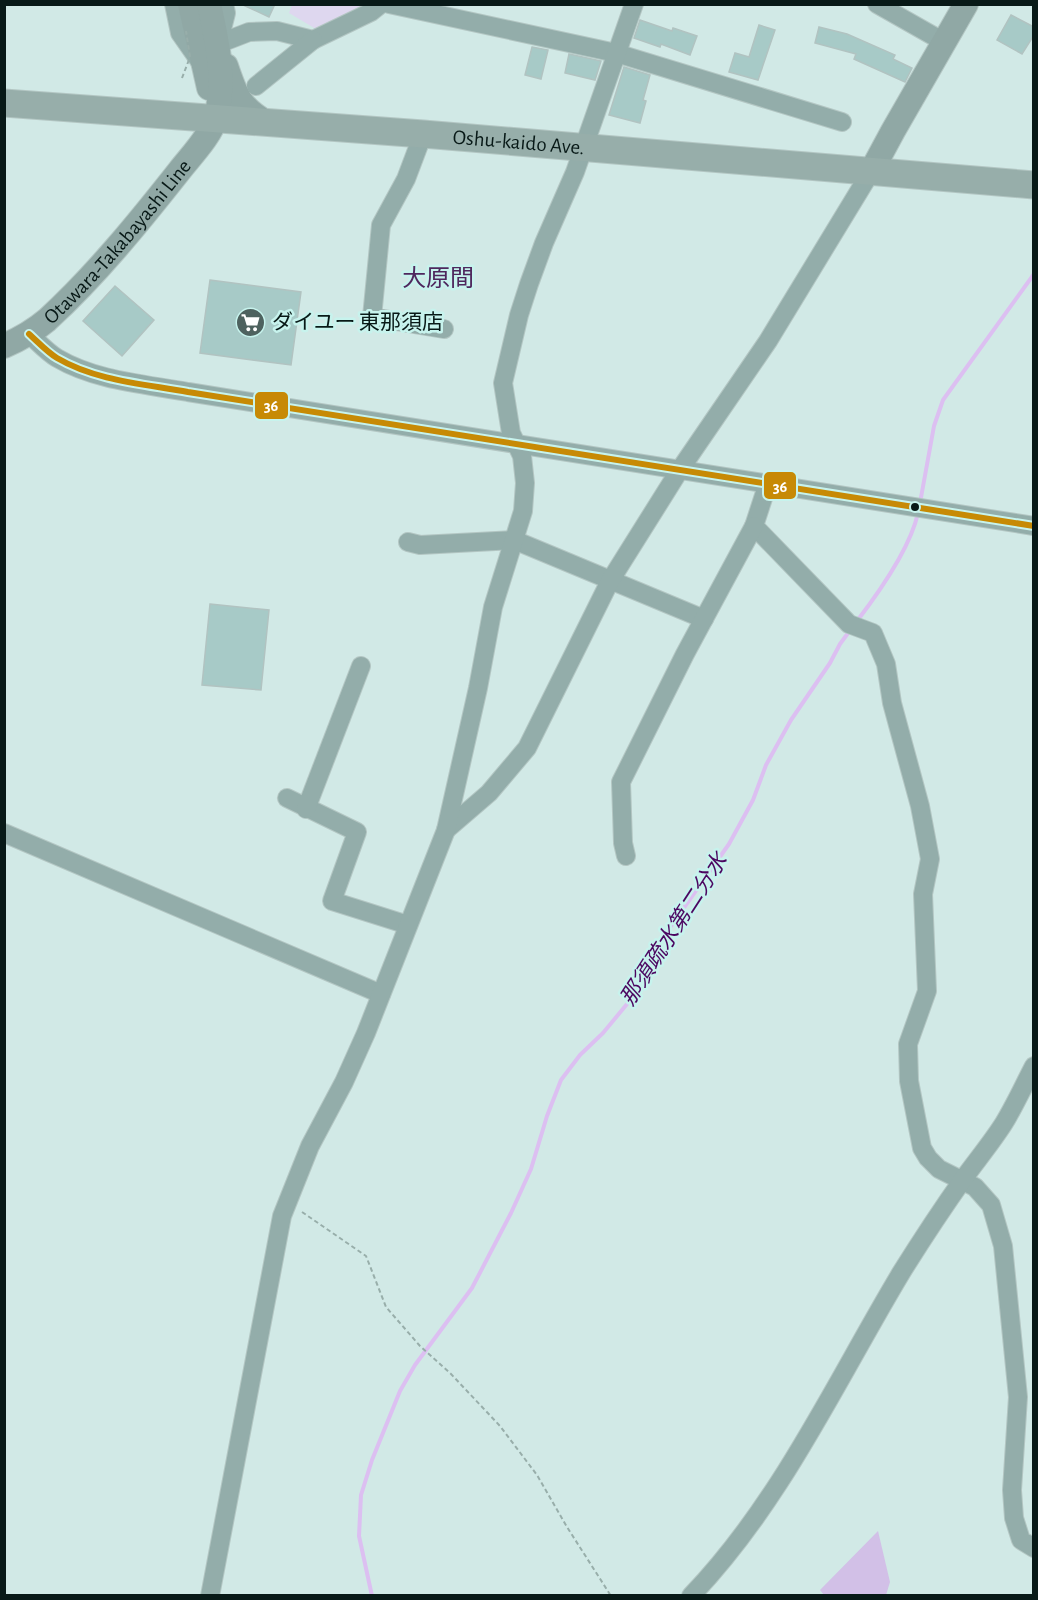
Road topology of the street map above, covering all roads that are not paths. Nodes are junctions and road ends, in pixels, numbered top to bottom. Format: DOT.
graph roads {
  1 [pos="174,4"];
  2 [pos="189,4"];
  3 [pos="209,4"];
  4 [pos="224,4"];
  5 [pos="381,4"];
  6 [pos="389,4"];
  7 [pos="634,4"];
  8 [pos="876,4"];
  9 [pos="966,4"];
  10 [pos="313,39"];
  11 [pos="944,42"];
  12 [pos="218,44"];
  13 [pos="616,53"];
  14 [pos="205,70"];
  15 [pos="256,86"];
  16 [pos="4,103"];
  17 [pos="215,120"];
  18 [pos="842,122"];
  19 [pos="267,123"];
  20 [pos="423,134"];
  21 [pos="584,148"];
  22 [pos="872,170"];
  23 [pos="1034,184"];
  24 [pos="444,329"];
  25 [pos="28,334"];
  26 [pos="4,346"];
  27 [pos="516,444"];
  28 [pos="679,471"];
  29 [pos="768,483"];
  30 [pos="754,526"];
  31 [pos="1034,526"];
  32 [pos="514,540"];
  33 [pos="408,542"];
  34 [pos="610,581"];
  35 [pos="704,619"];
  36 [pos="361,666"];
  37 [pos="287,798"];
  38 [pos="306,809"];
  39 [pos="446,830"];
  40 [pos="4,833"];
  41 [pos="626,856"];
  42 [pos="408,925"];
  43 [pos="381,994"];
  44 [pos="1034,1066"];
  45 [pos="962,1182"];
  46 [pos="1034,1548"];
  47 [pos="210,1596"];
  48 [pos="691,1596"];
  1 -- 14 [label="street"];
  2 -- 14 [label="main road"];
  3 -- 12 [label="main road, Otawara-Takabayashi Line"];
  4 -- 12 [label="street"];
  5 -- 10 [label="street"];
  6 -- 13 [label="street"];
  7 -- 13 [label="street"];
  8 -- 11 [label="street"];
  9 -- 11 [label="main road"];
  10 -- 12 [label="street"];
  10 -- 15 [label="street"];
  11 -- 22 [label="main road"];
  12 -- 17 [label="main road, Otawara-Takabayashi Line"];
  12 -- 19 [label="main road, Otawara-Takabayashi Line"];
  13 -- 18 [label="street"];
  13 -- 21 [label="street"];
  14 -- 17 [label="main road"];
  16 -- 17 [label="highway, Oshu-kaido Ave."];
  17 -- 19 [label="highway, Oshu-kaido Ave."];
  17 -- 25 [label="main road, Otawara-Takabayashi Line"];
  19 -- 20 [label="highway, Oshu-kaido Ave."];
  20 -- 21 [label="highway, Oshu-kaido Ave."];
  20 -- 24 [label="street"];
  21 -- 22 [label="highway, Oshu-kaido Ave."];
  21 -- 27 [label="street"];
  22 -- 23 [label="highway, Oshu-kaido Ave."];
  22 -- 28 [label="street"];
  25 -- 26 [label="main road, Otawara-Takabayashi Line"];
  25 -- 27 [label="street"];
  27 -- 28 [label="street"];
  27 -- 32 [label="street"];
  28 -- 29 [label="street"];
  28 -- 34 [label="street"];
  29 -- 30 [label="street"];
  29 -- 31 [label="street"];
  30 -- 35 [label="street"];
  30 -- 45 [label="street"];
  32 -- 33 [label="street"];
  32 -- 34 [label="street"];
  32 -- 39 [label="street"];
  34 -- 35 [label="street"];
  34 -- 39 [label="street"];
  35 -- 41 [label="street"];
  36 -- 38 [label="street"];
  37 -- 38 [label="street"];
  38 -- 42 [label="street"];
  39 -- 42 [label="street"];
  40 -- 43 [label="street"];
  42 -- 43 [label="street"];
  43 -- 47 [label="street"];
  44 -- 45 [label="street"];
  45 -- 46 [label="street"];
  45 -- 48 [label="street"];
}
